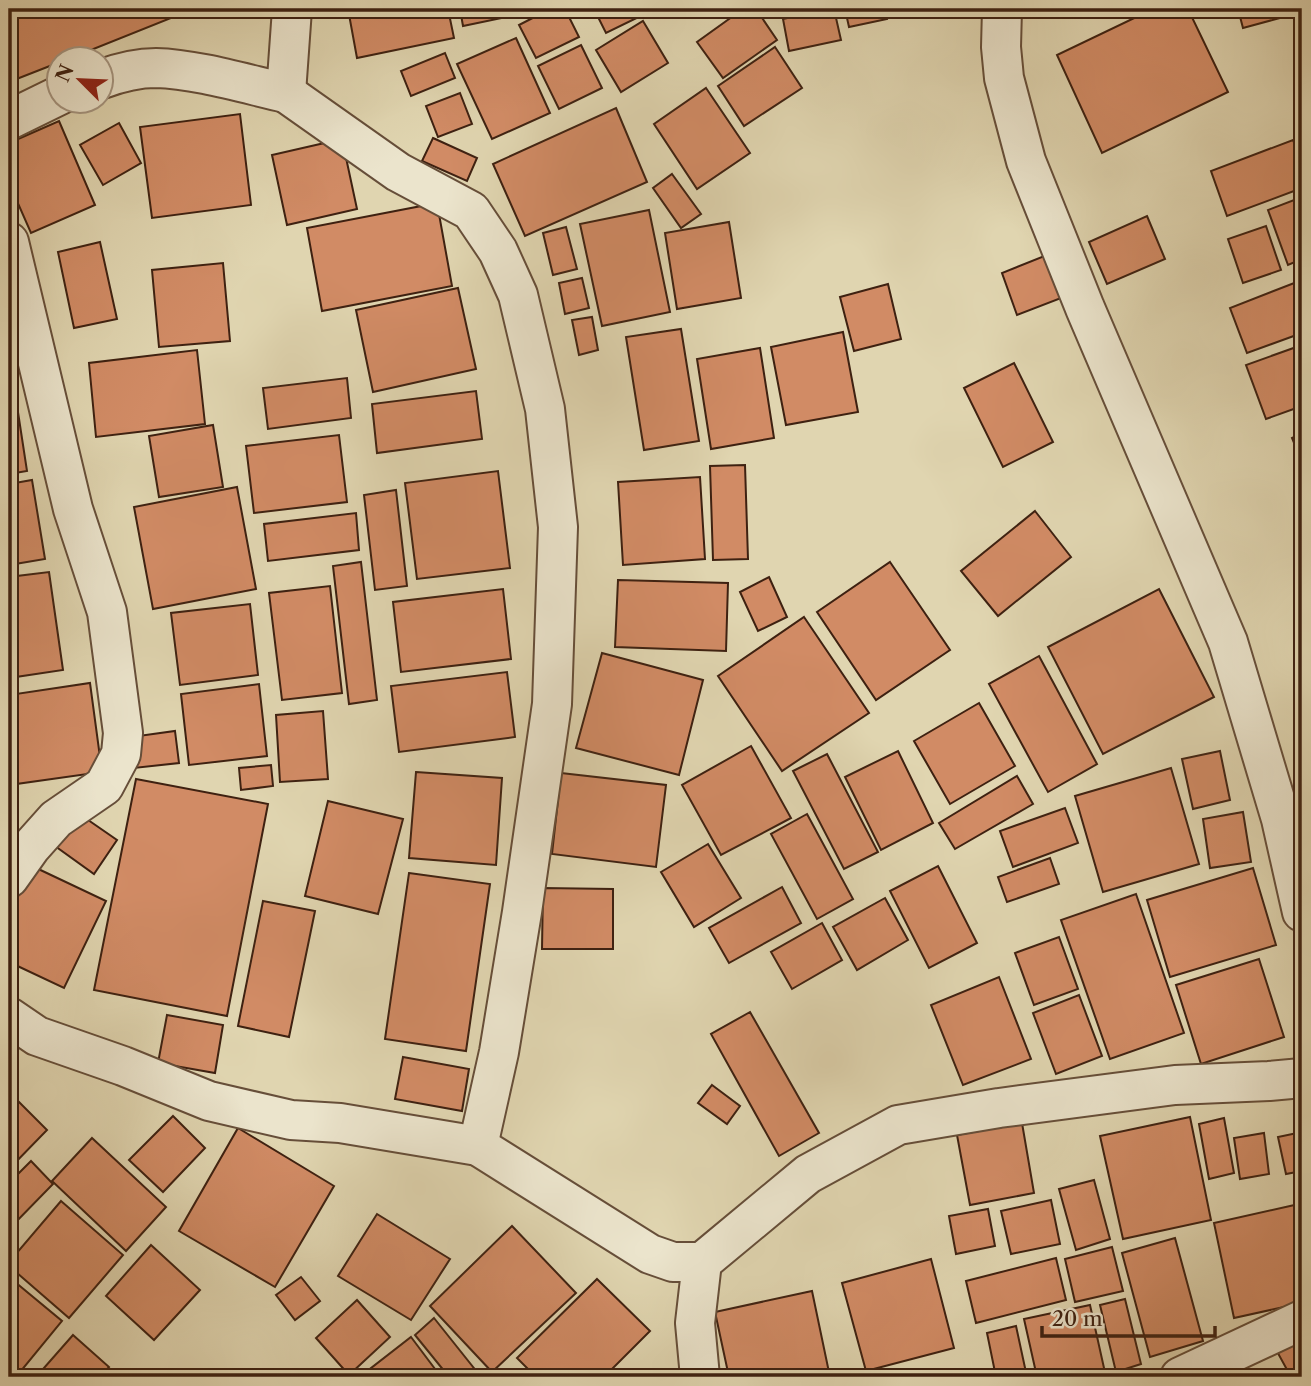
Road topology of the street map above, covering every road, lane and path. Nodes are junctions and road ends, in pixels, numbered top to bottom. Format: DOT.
graph roads {
  1 [pos="292,9"];
  2 [pos="1002,9"];
  3 [pos="116,73"];
  4 [pos="286,93"];
  5 [pos="46,101"];
  6 [pos="9,120"];
  7 [pos="9,242"];
  8 [pos="9,878"];
  9 [pos="1302,912"];
  10 [pos="9,1017"];
  11 [pos="1302,1078"];
  12 [pos="478,1146"];
  13 [pos="702,1262"];
  14 [pos="1302,1320"];
  15 [pos="700,1377"];
  16 [pos="1180,1377"];
  1 -- 4 [label="street"];
  2 -- 9 [label="street"];
  3 -- 4 [label="street"];
  4 -- 12 [label="street"];
  5 -- 6 [label="street"];
  7 -- 8 [label="street"];
  10 -- 12 [label="street"];
  11 -- 13 [label="street"];
  12 -- 13 [label="street"];
  13 -- 15 [label="street"];
  14 -- 16 [label="street"];
}
